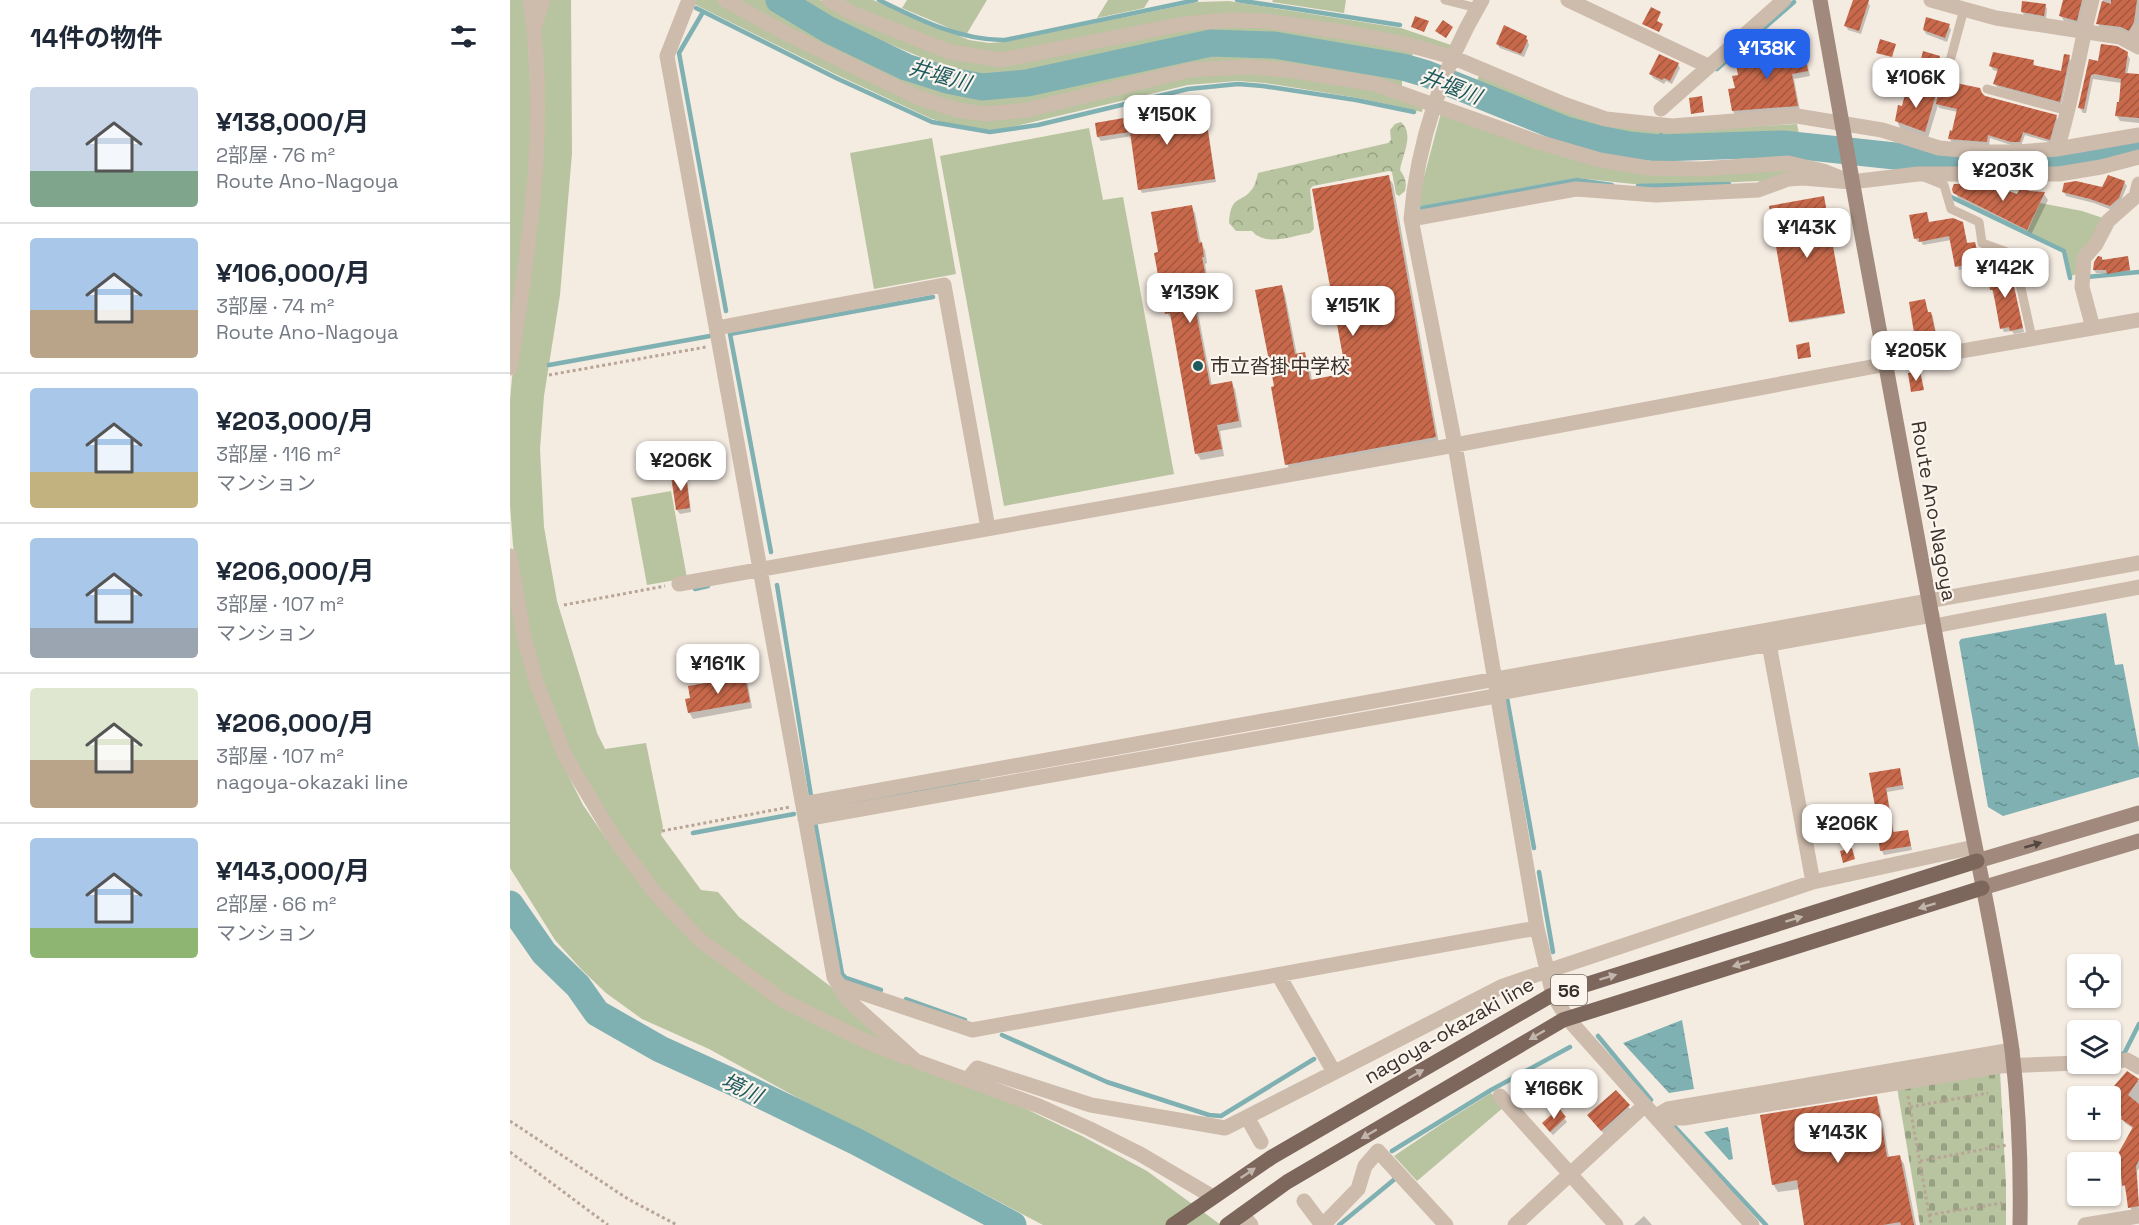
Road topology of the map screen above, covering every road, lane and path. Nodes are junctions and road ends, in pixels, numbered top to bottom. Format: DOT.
graph roads {
  1 [pos="530,0"];
  2 [pos="543,0"];
  3 [pos="689,0"];
  4 [pos="724,0"];
  5 [pos="829,0"];
  6 [pos="1444,0"];
  7 [pos="1568,0"];
  8 [pos="1784,0"];
  9 [pos="1820,0"];
  10 [pos="1931,0"];
  11 [pos="2092,0"];
  12 [pos="1479,4"];
  13 [pos="1964,9"];
  14 [pos="534,28"];
  15 [pos="2084,31"];
  16 [pos="2138,40"];
  17 [pos="1451,59"];
  18 [pos="1708,66"];
  19 [pos="1946,76"];
  20 [pos="1988,88"];
  21 [pos="1435,104"];
  22 [pos="1661,109"];
  23 [pos="2068,111"];
  24 [pos="1842,125"];
  25 [pos="2139,135"];
  26 [pos="2057,149"];
  27 [pos="2139,157"];
  28 [pos="1918,174"];
  29 [pos="1851,178"];
  30 [pos="2139,184"];
  31 [pos="1411,219"];
  32 [pos="2139,320"];
  33 [pos="717,328"];
  34 [pos="2092,328"];
  35 [pos="2032,338"];
  36 [pos="719,345"];
  37 [pos="1887,364"];
  38 [pos="510,368"];
  39 [pos="549,375"];
  40 [pos="1455,445"];
  41 [pos="988,528"];
  42 [pos="510,556"];
  43 [pos="2139,563"];
  44 [pos="760,569"];
  45 [pos="679,584"];
  46 [pos="2139,587"];
  47 [pos="564,605"];
  48 [pos="1931,614"];
  49 [pos="1769,644"];
  50 [pos="1496,687"];
  51 [pos="804,812"];
  52 [pos="2139,813"];
  53 [pos="662,831"];
  54 [pos="2139,841"];
  55 [pos="1976,854"];
  56 [pos="1812,882"];
  57 [pos="1982,888"];
  58 [pos="1537,928"];
  59 [pos="1547,970"];
  60 [pos="1280,976"];
  61 [pos="841,986"];
  62 [pos="1553,995"];
  63 [pos="1568,1018"];
  64 [pos="2012,1050"];
  65 [pos="2121,1060"];
  66 [pos="916,1061"];
  67 [pos="2067,1064"];
  68 [pos="2013,1066"];
  69 [pos="2139,1067"];
  70 [pos="1334,1072"];
  71 [pos="967,1080"];
  72 [pos="1906,1082"];
  73 [pos="1988,1093"];
  74 [pos="1500,1096"];
  75 [pos="1910,1107"];
  76 [pos="1655,1116"];
  77 [pos="1247,1117"];
  78 [pos="510,1121"];
  79 [pos="1261,1142"];
  80 [pos="2008,1145"];
  81 [pos="510,1152"];
  82 [pos="1920,1161"];
  83 [pos="1569,1174"];
  84 [pos="1304,1201"];
  85 [pos="1206,1202"];
  86 [pos="2002,1203"];
  87 [pos="1929,1215"];
  88 [pos="2139,1216"];
  89 [pos="1246,1220"];
  90 [pos="608,1225"];
  91 [pos="677,1225"];
  92 [pos="1173,1225"];
  93 [pos="1227,1225"];
  94 [pos="1323,1225"];
  95 [pos="1446,1225"];
  96 [pos="1515,1225"];
  97 [pos="1616,1225"];
  98 [pos="1752,1225"];
  99 [pos="1931,1225"];
  100 [pos="2020,1225"];
  101 [pos="2085,1225"];
  1 -- 14 [label="street"];
  2 -- 14 [label="street"];
  3 -- 33 [label="street"];
  4 -- 21 [label="street"];
  5 -- 17 [label="street"];
  6 -- 12 [label="lane"];
  7 -- 18 [label="street"];
  8 -- 18 [label="street"];
  9 -- 24 [label="main road, Route Ano-Nagoya"];
  10 -- 13 [label="street"];
  11 -- 15 [label="street"];
  12 -- 17 [label="street"];
  13 -- 15 [label="street"];
  13 -- 19 [label="lane"];
  14 -- 38 [label="street"];
  15 -- 16 [label="street"];
  15 -- 23 [label="street"];
  17 -- 21 [label="street"];
  17 -- 24 [label="street"];
  18 -- 22 [label="street"];
  20 -- 23 [label="lane"];
  21 -- 29 [label="street"];
  21 -- 31 [label="street"];
  23 -- 26 [label="street"];
  24 -- 26 [label="street"];
  24 -- 29 [label="main road, Route Ano-Nagoya"];
  25 -- 26 [label="street"];
  27 -- 28 [label="street"];
  28 -- 29 [label="street"];
  28 -- 35 [label="lane"];
  29 -- 31 [label="street"];
  29 -- 37 [label="main road, Route Ano-Nagoya"];
  30 -- 34 [label="street"];
  31 -- 40 [label="street"];
  32 -- 34 [label="street"];
  33 -- 36 [label="street"];
  33 -- 41 [label="street"];
  34 -- 35 [label="street"];
  35 -- 37 [label="street"];
  36 -- 39 [label="path"];
  36 -- 44 [label="street"];
  37 -- 40 [label="street"];
  37 -- 48 [label="main road, Route Ano-Nagoya"];
  40 -- 41 [label="street"];
  40 -- 50 [label="street"];
  41 -- 44 [label="street"];
  42 -- 66 [label="street"];
  43 -- 48 [label="street"];
  44 -- 45 [label="street"];
  44 -- 51 [label="street"];
  45 -- 47 [label="path"];
  46 -- 48 [label="street"];
  48 -- 49 [label="street"];
  48 -- 50 [label="street"];
  48 -- 55 [label="main road, Route Ano-Nagoya"];
  49 -- 50 [label="street"];
  49 -- 56 [label="street"];
  50 -- 51 [label="street"];
  50 -- 58 [label="street"];
  51 -- 53 [label="path"];
  51 -- 61 [label="street"];
  55 -- 52 [label="main road, one-way"];
  54 -- 57 [label="main road"];
  55 -- 56 [label="street"];
  55 -- 57 [label="main road, Route Ano-Nagoya"];
  62 -- 55 [label="main road, nagoya-okazaki line / 56, one-way"];
  56 -- 59 [label="street"];
  57 -- 63 [label="main road, 56, one-way"];
  57 -- 64 [label="main road, Route Ano-Nagoya"];
  58 -- 59 [label="street"];
  58 -- 60 [label="street"];
  59 -- 62 [label="street"];
  59 -- 70 [label="street"];
  60 -- 61 [label="street"];
  60 -- 70 [label="street"];
  61 -- 66 [label="street"];
  62 -- 63 [label="street"];
  85 -- 62 [label="main road, nagoya-okazaki line / 56, one-way"];
  63 -- 76 [label="street"];
  63 -- 89 [label="main road, 56, one-way"];
  64 -- 68 [label="main road, Route Ano-Nagoya"];
  64 -- 76 [label="street"];
  65 -- 69 [label="street"];
  66 -- 71 [label="street"];
  67 -- 68 [label="street"];
  68 -- 72 [label="street"];
  68 -- 100 [label="main road, Route Ano-Nagoya"];
  70 -- 77 [label="street"];
  71 -- 77 [label="street"];
  71 -- 85 [label="street"];
  72 -- 75 [label="path"];
  72 -- 76 [label="street"];
  73 -- 75 [label="path"];
  74 -- 83 [label="street"];
  75 -- 82 [label="path"];
  76 -- 83 [label="street"];
  76 -- 98 [label="street"];
  77 -- 79 [label="street"];
  78 -- 91 [label="path"];
  80 -- 82 [label="path"];
  81 -- 90 [label="path"];
  82 -- 87 [label="path"];
  83 -- 96 [label="street"];
  83 -- 97 [label="street"];
  84 -- 94 [label="street"];
  85 -- 92 [label="main road, nagoya-okazaki line / 56"];
  86 -- 87 [label="path"];
  87 -- 99 [label="path"];
  88 -- 101 [label="street"];
  89 -- 93 [label="main road, 56"];
  94 -- 95 [label="street"];
}
